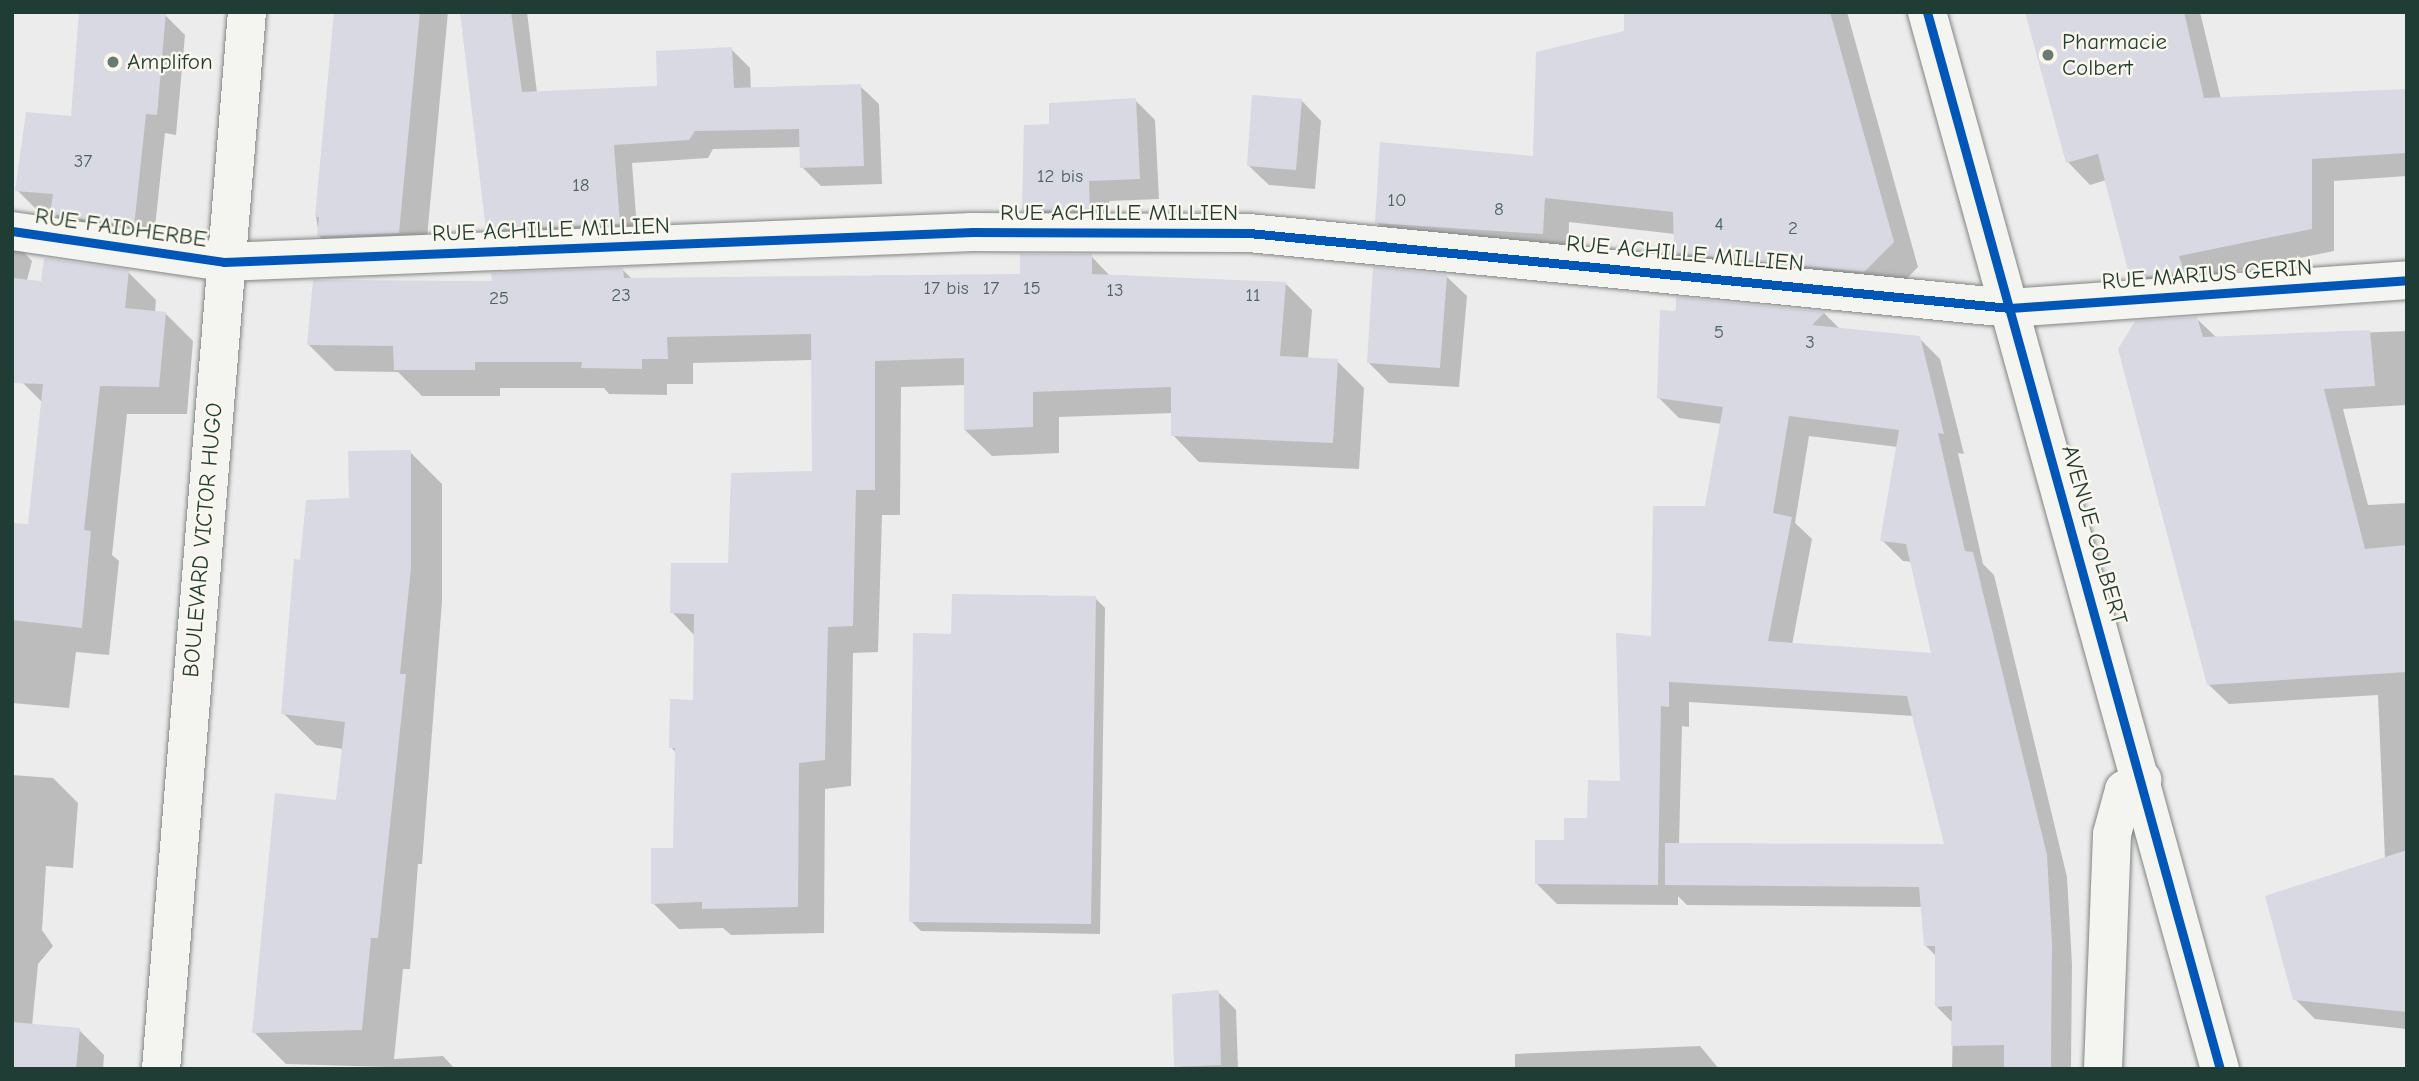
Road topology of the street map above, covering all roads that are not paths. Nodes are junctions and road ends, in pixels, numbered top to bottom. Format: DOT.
graph roads {
  1 [pos="247,12"];
  2 [pos="1927,12"];
  3 [pos="12,231"];
  4 [pos="224,262"];
  5 [pos="2407,280"];
  6 [pos="2010,308"];
  7 [pos="2142,780"];
  8 [pos="161,1069"];
  9 [pos="2103,1069"];
  10 [pos="2220,1069"];
  1 -- 4 [label="street, BOULEVARD VICTOR HUGO"];
  2 -- 6 [label="street, AVENUE COLBERT"];
  3 -- 4 [label="street, RUE FAIDHERBE"];
  4 -- 6 [label="street, RUE ACHILLE MILLIEN"];
  4 -- 8 [label="street, BOULEVARD VICTOR HUGO"];
  5 -- 6 [label="street, RUE MARIUS GERIN"];
  6 -- 7 [label="street, AVENUE COLBERT"];
  7 -- 9 [label="street"];
  7 -- 10 [label="street, AVENUE COLBERT"];
}
